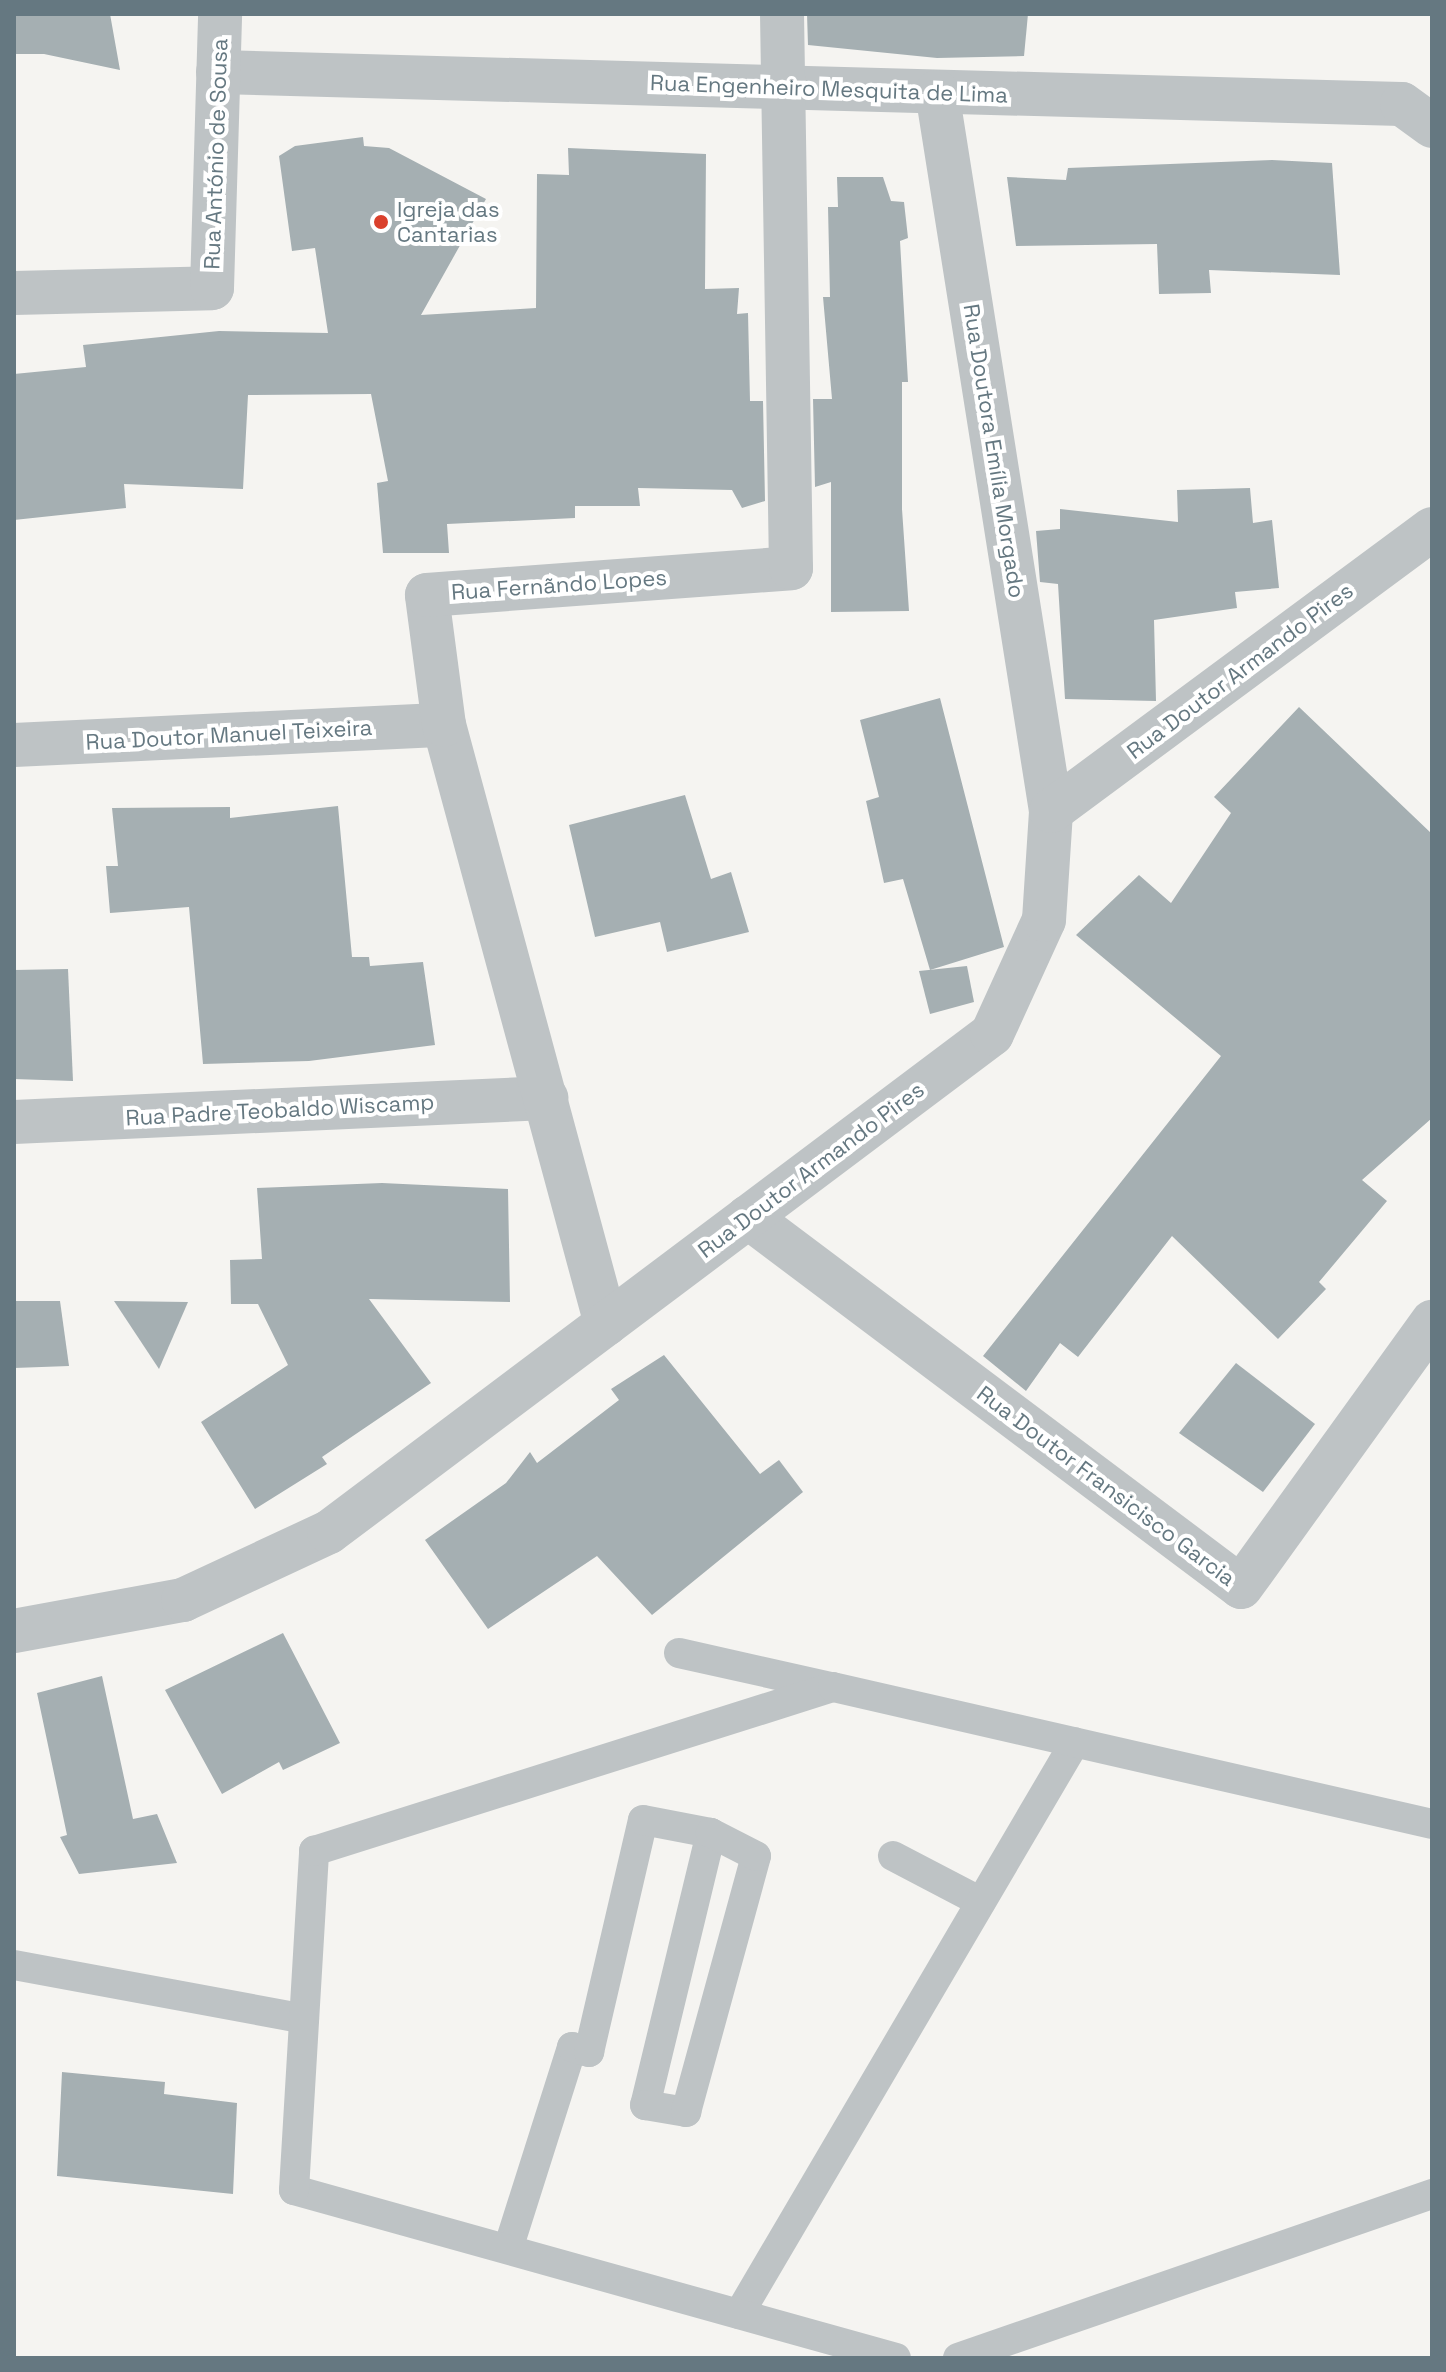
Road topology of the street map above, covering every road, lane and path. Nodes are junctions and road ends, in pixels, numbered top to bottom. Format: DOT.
graph roads {
  1 [pos="220,14"];
  2 [pos="782,14"];
  3 [pos="218,72"];
  4 [pos="780,87"];
  5 [pos="937,92"];
  6 [pos="1432,126"];
  7 [pos="14,293"];
  8 [pos="1432,529"];
  9 [pos="444,725"];
  10 [pos="14,745"];
  11 [pos="1051,811"];
  12 [pos="546,1098"];
  13 [pos="14,1122"];
  14 [pos="748,1217"];
  15 [pos="1432,1322"];
  16 [pos="606,1324"];
  17 [pos="14,1631"];
  18 [pos="679,1653"];
  19 [pos="833,1687"];
  20 [pos="1075,1742"];
  21 [pos="1432,1824"];
  22 [pos="711,1833"];
  23 [pos="893,1856"];
  24 [pos="981,1902"];
  25 [pos="14,1965"];
  26 [pos="304,2019"];
  27 [pos="1432,2194"];
  28 [pos="508,2249"];
  29 [pos="739,2314"];
  30 [pos="896,2358"];
  31 [pos="958,2358"];
  1 -- 3 [label="street, Rua António de Sousa"];
  2 -- 4 [label="street, Rua Fernãndo Lopes"];
  3 -- 4 [label="street, Rua Engenheiro Mesquita de Lima"];
  3 -- 7 [label="street, Rua António de Sousa"];
  4 -- 5 [label="street, Rua Engenheiro Mesquita de Lima"];
  4 -- 9 [label="street, Rua Fernãndo Lopes"];
  5 -- 6 [label="street, Rua Engenheiro Mesquita de Lima"];
  5 -- 11 [label="street, Rua Doutora Emília Morgado"];
  8 -- 11 [label="street, Rua Doutor Armando Pires"];
  9 -- 10 [label="street, Rua Doutor Manuel Teixeira"];
  9 -- 12 [label="street, Rua Fernãndo Lopes"];
  11 -- 14 [label="street, Rua Doutor Armando Pires"];
  12 -- 13 [label="street, Rua Padre Teobaldo Wiscamp"];
  12 -- 16 [label="street, Rua Fernãndo Lopes"];
  14 -- 15 [label="street, Rua Doutor Fransicisco Garcia"];
  14 -- 16 [label="street, Rua Doutor Armando Pires"];
  16 -- 17 [label="street, Rua Doutor Armando Pires"];
  18 -- 19 [label="lane"];
  19 -- 20 [label="lane"];
  19 -- 26 [label="lane"];
  20 -- 21 [label="lane"];
  20 -- 24 [label="lane"];
  22 -- 22 [label="lane"];
  22 -- 28 [label="lane"];
  23 -- 24 [label="lane"];
  24 -- 29 [label="lane"];
  25 -- 26 [label="lane"];
  26 -- 28 [label="lane"];
  27 -- 31 [label="lane"];
  28 -- 29 [label="lane"];
  29 -- 30 [label="lane"];
}
